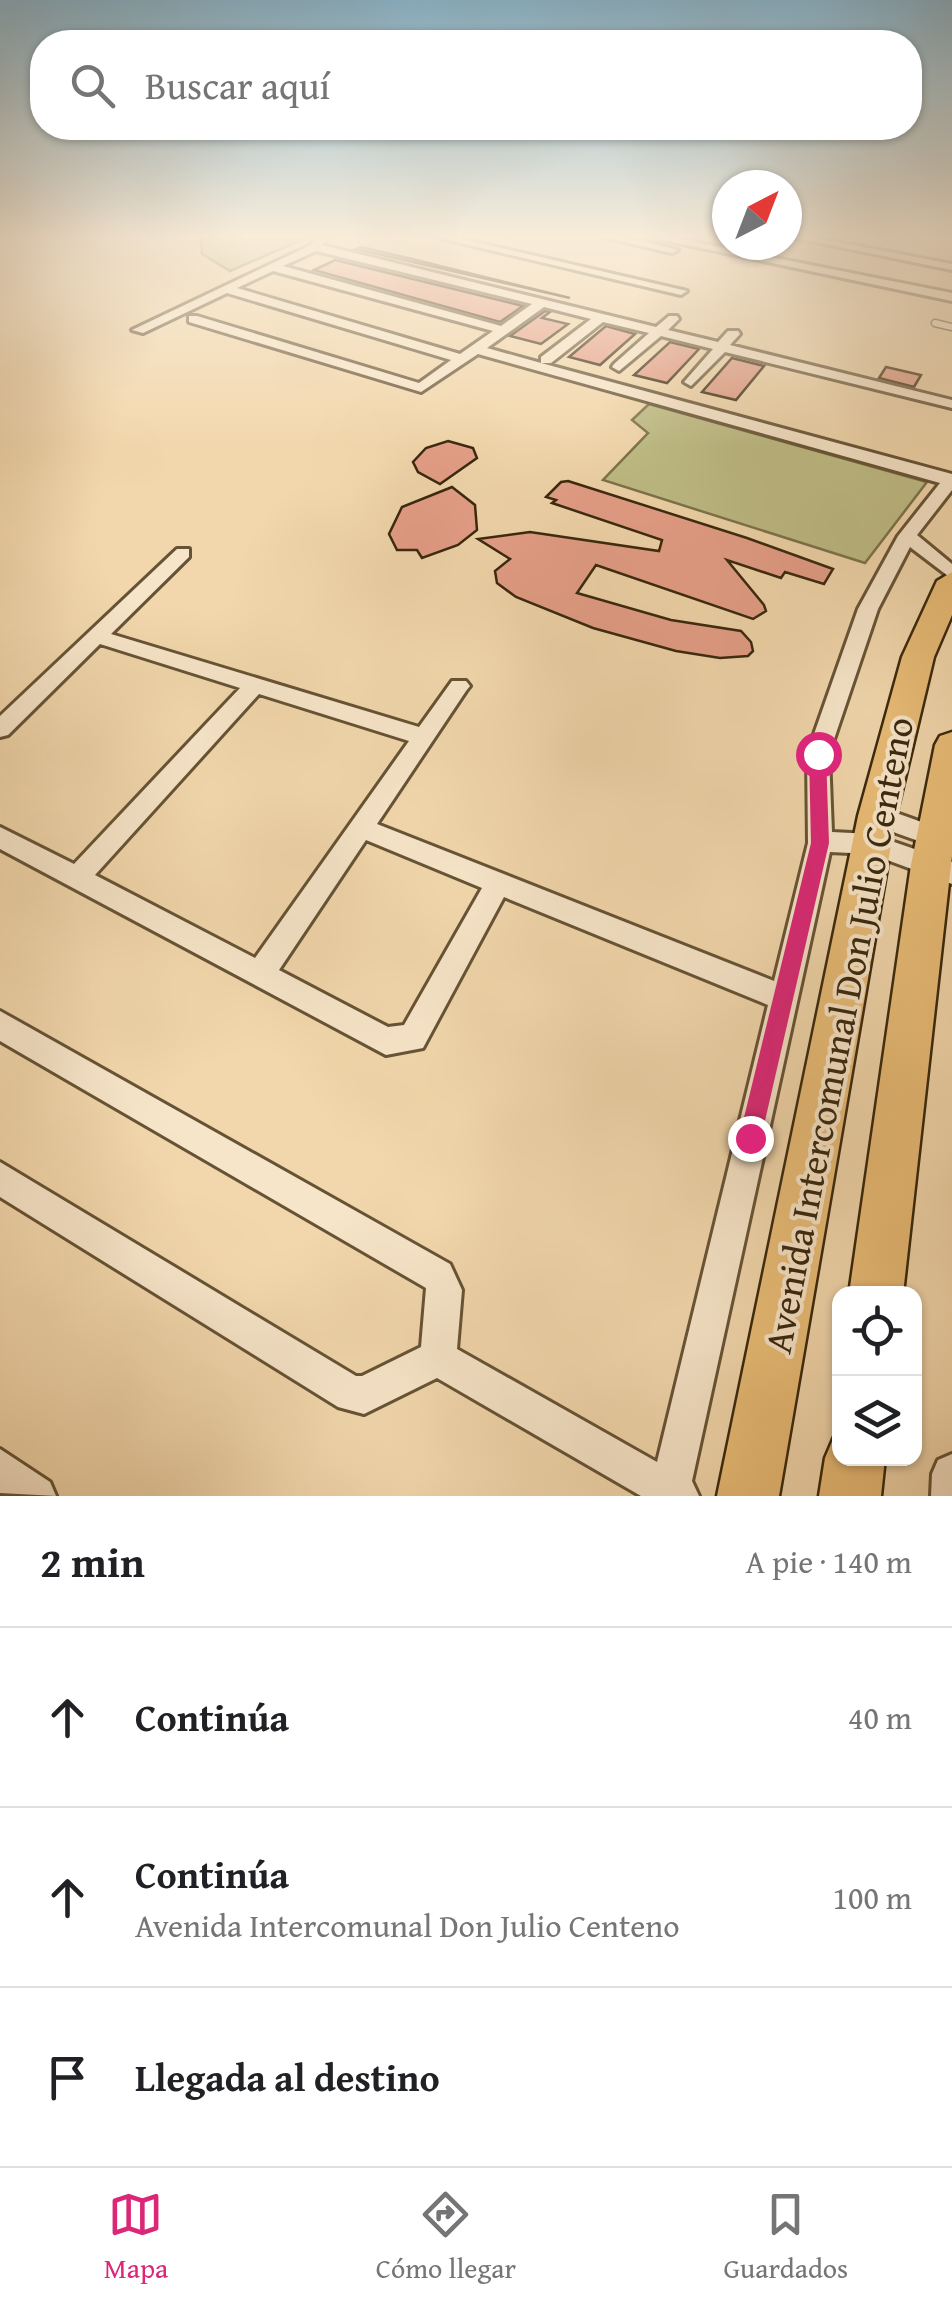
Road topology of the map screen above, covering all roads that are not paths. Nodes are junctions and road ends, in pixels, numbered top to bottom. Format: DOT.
graph roads {
  1 [pos="186,308"];
  2 [pos="303,308"];
  3 [pos="422,308"];
  4 [pos="535,308"];
  5 [pos="555,308"];
  6 [pos="193,319"];
  7 [pos="599,319"];
  8 [pos="672,319"];
  9 [pos="935,323"];
  10 [pos="952,327"];
  11 [pos="138,330"];
  12 [pos="504,330"];
  13 [pos="657,333"];
  14 [pos="734,334"];
  15 [pos="720,348"];
  16 [pos="799,348"];
  17 [pos="474,350"];
  18 [pos="546,360"];
  19 [pos="787,364"];
  20 [pos="868,364"];
  21 [pos="619,367"];
  22 [pos="939,380"];
  23 [pos="856,381"];
  24 [pos="691,382"];
  25 [pos="669,398"];
  26 [pos="930,399"];
  27 [pos="952,404"];
  28 [pos="951,477"];
  29 [pos="906,536"];
  30 [pos="182,553"];
  31 [pos="952,577"];
  32 [pos="97,636"];
  33 [pos="255,685"];
  34 [pos="459,686"];
  35 [pos="0,729"];
  36 [pos="424,737"];
  37 [pos="952,746"];
  38 [pos="361,828"];
  39 [pos="875,830"];
  40 [pos="0,837"];
  41 [pos="820,843"];
  42 [pos="942,854"];
  43 [pos="77,877"];
  44 [pos="498,883"];
  45 [pos="260,974"];
  46 [pos="782,997"];
  47 [pos="0,1025"];
  48 [pos="0,1178"];
  49 [pos="877,1286"];
  50 [pos="438,1358"];
  51 [pos="854,1466"];
  52 [pos="0,1469"];
  53 [pos="952,1474"];
  54 [pos="673,1494"];
  55 [pos="36,1496"];
  56 [pos="748,1496"];
  57 [pos="850,1496"];
  58 [pos="951,1496"];
  1 -- 11 [label="street"];
  2 -- 17 [label="street"];
  3 -- 12 [label="street"];
  4 -- 12 [label="street"];
  5 -- 7 [label="street"];
  6 -- 17 [label="street"];
  7 -- 13 [label="street"];
  7 -- 18 [label="street"];
  8 -- 13 [label="street"];
  9 -- 10 [label="lane"];
  12 -- 17 [label="street"];
  13 -- 15 [label="street"];
  13 -- 21 [label="street"];
  14 -- 15 [label="street"];
  15 -- 19 [label="street"];
  15 -- 24 [label="street"];
  16 -- 19 [label="street"];
  17 -- 18 [label="street"];
  17 -- 25 [label="street"];
  18 -- 25 [label="street"];
  19 -- 23 [label="street"];
  20 -- 23 [label="street"];
  22 -- 26 [label="street"];
  23 -- 26 [label="street"];
  25 -- 28 [label="street"];
  26 -- 27 [label="street"];
  28 -- 29 [label="street"];
  29 -- 31 [label="street, Avenida Intercomunal Don Julio Centeno"];
  29 -- 41 [label="street, Avenida Intercomunal Don Julio Centeno"];
  30 -- 32 [label="street"];
  31 -- 39 [label="main road, Avenida Intercomunal Don Julio Centeno"];
  32 -- 33 [label="street"];
  32 -- 35 [label="street"];
  33 -- 36 [label="street"];
  33 -- 43 [label="street"];
  34 -- 36 [label="street"];
  36 -- 38 [label="street"];
  37 -- 42 [label="main road, Avenida Intercomunal Don Julio Centeno"];
  38 -- 44 [label="street"];
  38 -- 45 [label="street"];
  39 -- 41 [label="street"];
  39 -- 42 [label="street"];
  39 -- 56 [label="main road, Avenida Intercomunal Don Julio Centeno"];
  40 -- 43 [label="street"];
  41 -- 46 [label="street, Avenida Intercomunal Don Julio Centeno"];
  42 -- 49 [label="main road, Avenida Intercomunal Don Julio Centeno"];
  43 -- 45 [label="street"];
  44 -- 45 [label="street"];
  44 -- 46 [label="street"];
  46 -- 54 [label="street, Avenida Intercomunal Don Julio Centeno"];
  47 -- 50 [label="street"];
  48 -- 50 [label="street"];
  50 -- 54 [label="street"];
  51 -- 57 [label="main road"];
  52 -- 55 [label="street"];
  53 -- 58 [label="street"];
}
